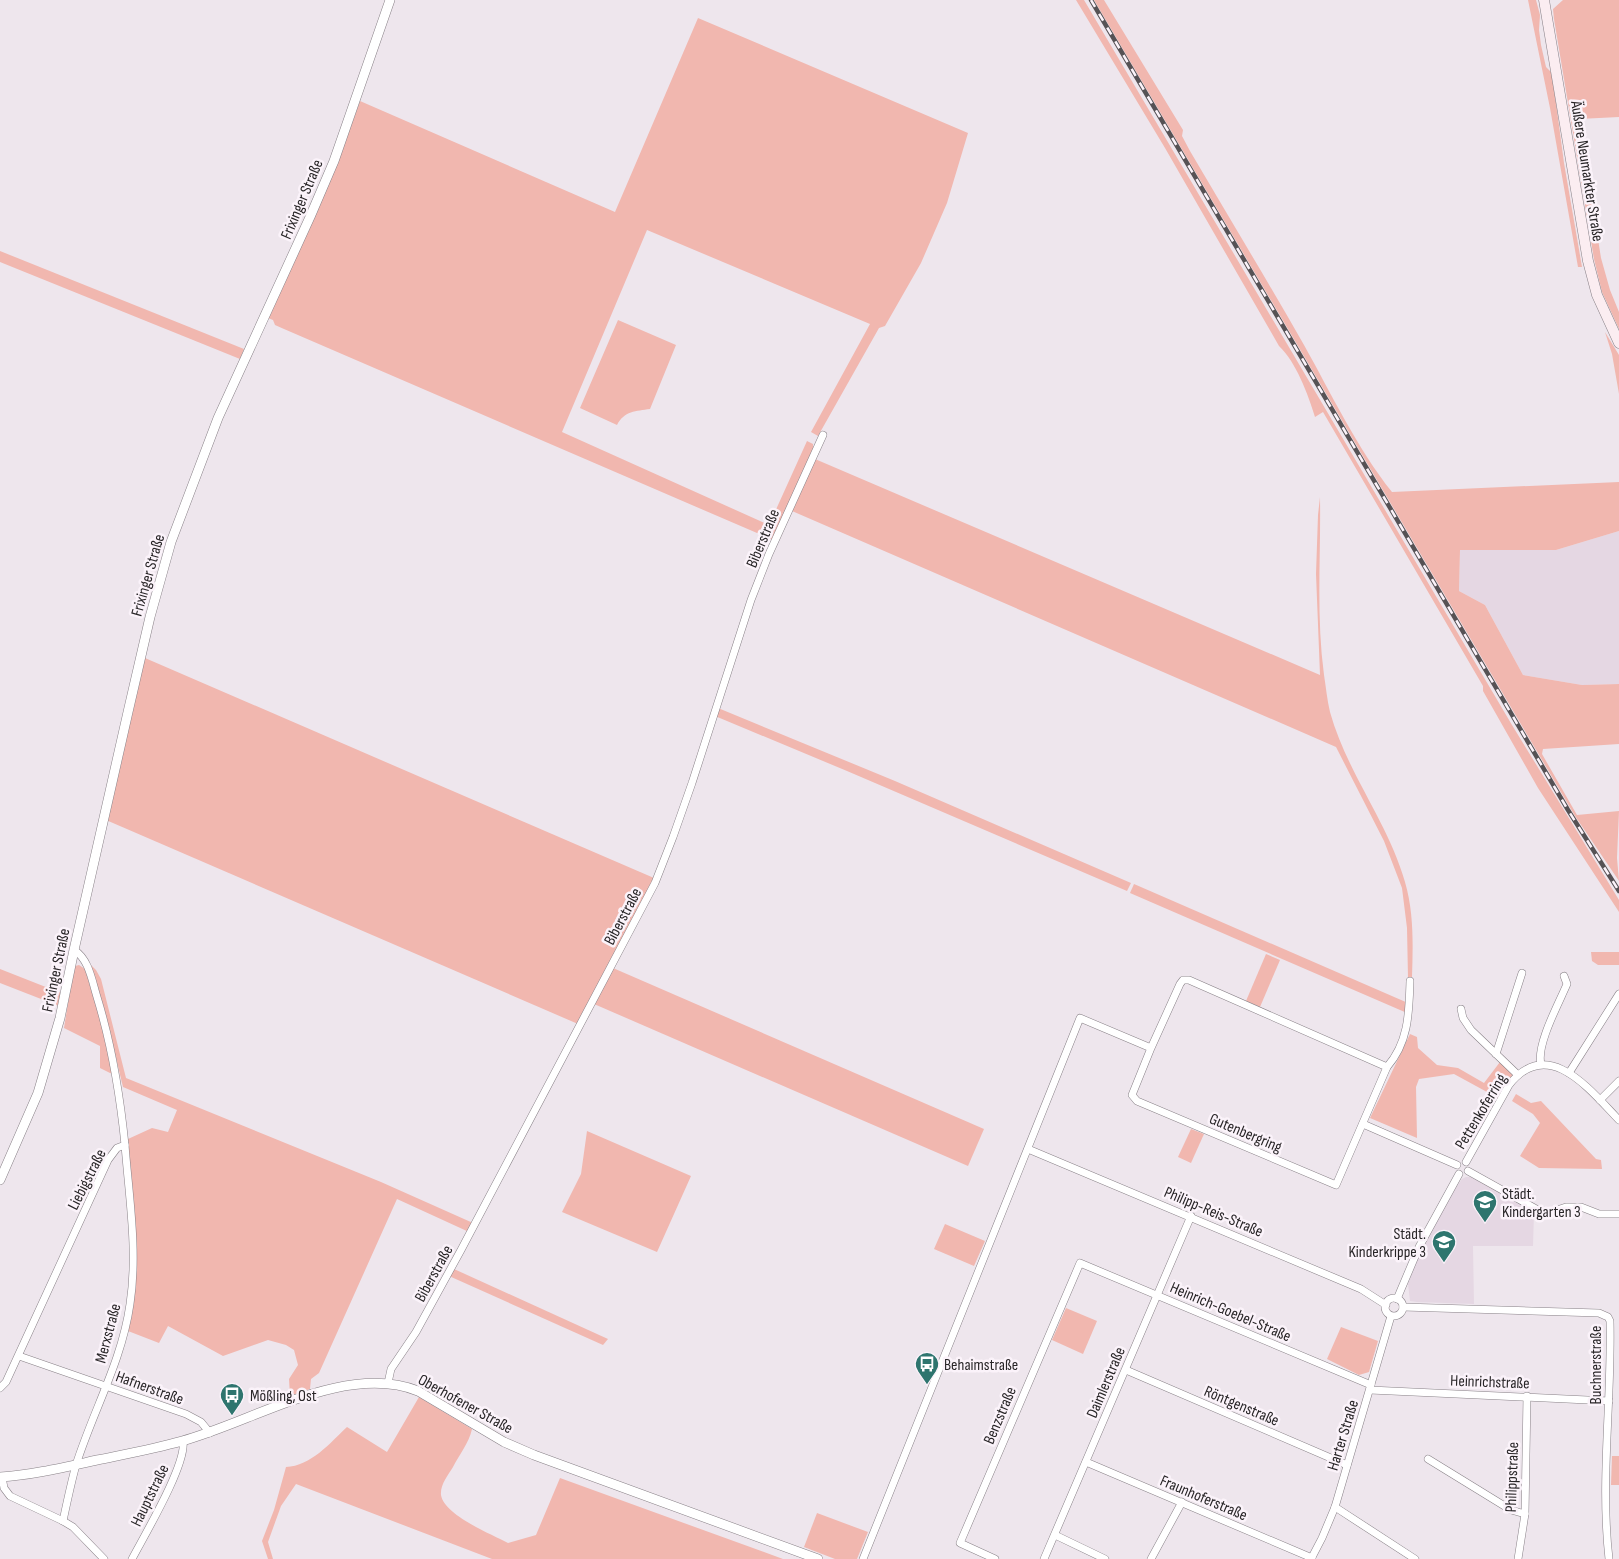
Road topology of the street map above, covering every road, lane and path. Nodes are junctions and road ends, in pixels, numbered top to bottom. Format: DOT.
graph roads {
  1 [pos="390,0"];
  2 [pos="1544,0"];
  3 [pos="1619,343"];
  4 [pos="823,435"];
  5 [pos="74,950"];
  6 [pos="1522,973"];
  7 [pos="1564,976"];
  8 [pos="1410,981"];
  9 [pos="1619,994"];
  10 [pos="1461,1009"];
  11 [pos="1151,1048"];
  12 [pos="1496,1054"];
  13 [pos="1541,1064"];
  14 [pos="1388,1067"];
  15 [pos="1569,1073"];
  16 [pos="1518,1075"];
  17 [pos="1619,1081"];
  18 [pos="1600,1100"];
  19 [pos="1619,1120"];
  20 [pos="1363,1124"];
  21 [pos="125,1145"];
  22 [pos="1028,1148"];
  23 [pos="1466,1162"];
  24 [pos="1456,1165"];
  25 [pos="1468,1171"];
  26 [pos="1459,1174"];
  27 [pos="0,1180"];
  28 [pos="1619,1214"];
  29 [pos="1191,1216"];
  30 [pos="1080,1263"];
  31 [pos="1157,1294"];
  32 [pos="1397,1299"];
  33 [pos="1386,1305"];
  34 [pos="1403,1307"];
  35 [pos="1392,1316"];
  36 [pos="1611,1354"];
  37 [pos="1619,1354"];
  38 [pos="19,1356"];
  39 [pos="1126,1370"];
  40 [pos="388,1383"];
  41 [pos="106,1386"];
  42 [pos="1370,1387"];
  43 [pos="0,1388"];
  44 [pos="1527,1396"];
  45 [pos="1609,1401"];
  46 [pos="210,1433"];
  47 [pos="183,1441"];
  48 [pos="1428,1458"];
  49 [pos="1086,1462"];
  50 [pos="76,1465"];
  51 [pos="1347,1465"];
  52 [pos="1,1477"];
  53 [pos="1182,1502"];
  54 [pos="1335,1507"];
  55 [pos="1525,1514"];
  56 [pos="63,1521"];
  57 [pos="1055,1536"];
  58 [pos="1311,1558"];
  59 [pos="104,1559"];
  60 [pos="132,1559"];
  61 [pos="818,1559"];
  62 [pos="863,1559"];
  63 [pos="995,1559"];
  64 [pos="1044,1559"];
  65 [pos="1105,1559"];
  66 [pos="1151,1559"];
  67 [pos="1415,1559"];
  68 [pos="1518,1559"];
  69 [pos="1609,1559"];
  1 -- 5 [label="street, Frixinger Straße"];
  2 -- 3 [label="main road, Äußere Neumarkter Straße"];
  4 -- 40 [label="street, Biberstraße"];
  5 -- 21 [label="street, Liebigstraße"];
  5 -- 27 [label="street, Frixinger Straße"];
  6 -- 12 [label="street, Pettenkoferring"];
  7 -- 13 [label="street"];
  8 -- 14 [label="street, Gutenbergring"];
  9 -- 15 [label="street"];
  10 -- 12 [label="street, Pettenkoferring"];
  11 -- 14 [label="street, Gutenbergring"];
  11 -- 20 [label="street, Gutenbergring"];
  11 -- 22 [label="street"];
  12 -- 16 [label="street, Pettenkoferring"];
  13 -- 15 [label="street"];
  13 -- 16 [label="street, Pettenkoferring"];
  14 -- 20 [label="street, Gutenbergring"];
  15 -- 18 [label="street"];
  16 -- 23 [label="street, Pettenkoferring"];
  17 -- 18 [label="street"];
  18 -- 19 [label="street"];
  20 -- 24 [label="street"];
  21 -- 38 [label="street, Liebigstraße"];
  21 -- 41 [label="street, Merxstraße"];
  22 -- 29 [label="street, Philipp-Reis-Straße"];
  22 -- 62 [label="street"];
  23 -- 24 [label="street"];
  23 -- 25 [label="street"];
  24 -- 26 [label="street"];
  25 -- 26 [label="street"];
  25 -- 28 [label="street, Pettenkoferring"];
  26 -- 32 [label="street"];
  29 -- 31 [label="street, Daimlerstraße"];
  29 -- 33 [label="street, Philipp-Reis-Straße"];
  30 -- 31 [label="street, Heinrich-Goebel-Straße"];
  30 -- 63 [label="street, Benzstraße"];
  31 -- 39 [label="street, Daimlerstraße"];
  31 -- 42 [label="street, Heinrich-Goebel-Straße"];
  32 -- 33 [label="street"];
  32 -- 34 [label="street"];
  33 -- 35 [label="street"];
  34 -- 35 [label="street"];
  34 -- 36 [label="street, Buchnerstraße"];
  35 -- 42 [label="street, Harter Straße"];
  36 -- 37 [label="street"];
  36 -- 45 [label="street, Buchnerstraße"];
  38 -- 41 [label="street, Hafnerstraße"];
  38 -- 43 [label="street, Liebigstraße"];
  39 -- 49 [label="street, Daimlerstraße"];
  39 -- 51 [label="street, Röntgenstraße"];
  40 -- 46 [label="street, Oberhofener Straße"];
  40 -- 61 [label="street, Oberhofener Straße"];
  41 -- 46 [label="street, Hafnerstraße"];
  41 -- 50 [label="street, Merxstraße"];
  42 -- 44 [label="street, Heinrichstraße"];
  42 -- 51 [label="street, Harter Straße"];
  44 -- 45 [label="street, Heinrichstraße"];
  44 -- 55 [label="street, Philippstraße"];
  45 -- 69 [label="street, Buchnerstraße"];
  46 -- 47 [label="street, Oberhofener Straße"];
  47 -- 50 [label="street, Oberhofener Straße"];
  47 -- 60 [label="street, Hauptstraße"];
  48 -- 55 [label="street"];
  49 -- 53 [label="street, Fraunhoferstraße"];
  49 -- 57 [label="street, Daimlerstraße"];
  50 -- 52 [label="street, Oberhofener Straße"];
  50 -- 56 [label="street, Merxstraße"];
  51 -- 54 [label="street, Harter Straße"];
  52 -- 56 [label="street, Oberhofener Straße"];
  53 -- 58 [label="street, Fraunhoferstraße"];
  53 -- 66 [label="street"];
  54 -- 58 [label="street, Harter Straße"];
  54 -- 67 [label="street"];
  55 -- 68 [label="street, Philippstraße"];
  56 -- 59 [label="street, Oberhofener Straße"];
  57 -- 64 [label="street, Daimlerstraße"];
  57 -- 65 [label="street"];
}
